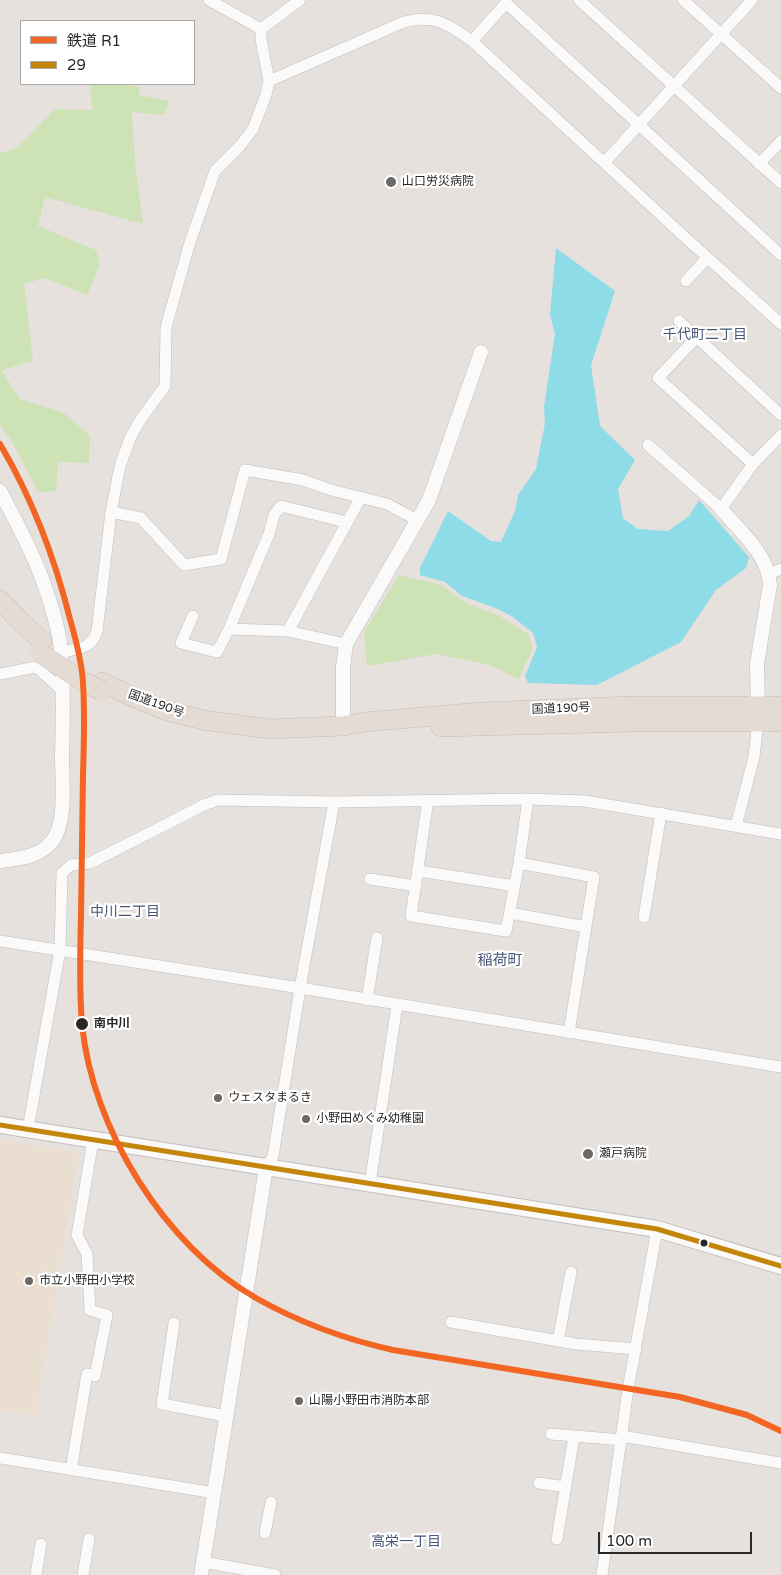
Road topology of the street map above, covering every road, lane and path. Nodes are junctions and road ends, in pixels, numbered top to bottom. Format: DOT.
graph roads {
  1 [pos="209,0"];
  2 [pos="300,0"];
  3 [pos="579,0"];
  4 [pos="683,0"];
  5 [pos="752,0"];
  6 [pos="261,29"];
  7 [pos="720,34"];
  8 [pos="472,41"];
  9 [pos="269,81"];
  10 [pos="674,85"];
  11 [pos="781,88"];
  12 [pos="638,124"];
  13 [pos="781,141"];
  14 [pos="604,163"];
  15 [pos="759,164"];
  16 [pos="781,183"];
  17 [pos="781,255"];
  18 [pos="707,258"];
  19 [pos="686,281"];
  20 [pos="679,321"];
  21 [pos="781,324"];
  22 [pos="696,338"];
  23 [pos="481,352"];
  24 [pos="781,415"];
  25 [pos="781,435"];
  26 [pos="648,445"];
  27 [pos="754,464"];
  28 [pos="0,491"];
  29 [pos="361,497"];
  30 [pos="721,509"];
  31 [pos="111,512"];
  32 [pos="417,520"];
  33 [pos="346,522"];
  34 [pos="775,572"];
  35 [pos="0,588"];
  36 [pos="0,600"];
  37 [pos="193,616"];
  38 [pos="9,617"];
  39 [pos="229,629"];
  40 [pos="288,631"];
  41 [pos="346,644"];
  42 [pos="61,652"];
  43 [pos="0,674"];
  44 [pos="63,691"];
  45 [pos="781,706"];
  46 [pos="758,713"];
  47 [pos="781,722"];
  48 [pos="343,726"];
  49 [pos="528,799"];
  50 [pos="428,800"];
  51 [pos="334,802"];
  52 [pos="660,813"];
  53 [pos="736,826"];
  54 [pos="781,834"];
  55 [pos="0,861"];
  56 [pos="519,863"];
  57 [pos="419,871"];
  58 [pos="370,879"];
  59 [pos="416,886"];
  60 [pos="514,886"];
  61 [pos="510,913"];
  62 [pos="644,917"];
  63 [pos="586,926"];
  64 [pos="377,938"];
  65 [pos="0,941"];
  66 [pos="60,950"];
  67 [pos="300,988"];
  68 [pos="367,1000"];
  69 [pos="397,1005"];
  70 [pos="569,1033"];
  71 [pos="781,1067"];
  72 [pos="0,1125"];
  73 [pos="28,1129"];
  74 [pos="93,1140"];
  75 [pos="266,1168"];
  76 [pos="370,1184"];
  77 [pos="656,1229"];
  78 [pos="781,1266"];
  79 [pos="571,1272"];
  80 [pos="451,1322"];
  81 [pos="174,1323"];
  82 [pos="558,1341"];
  83 [pos="636,1349"];
  84 [pos="226,1416"];
  85 [pos="550,1434"];
  86 [pos="574,1436"];
  87 [pos="622,1438"];
  88 [pos="0,1458"];
  89 [pos="781,1463"];
  90 [pos="71,1470"];
  91 [pos="538,1483"];
  92 [pos="566,1487"];
  93 [pos="215,1493"];
  94 [pos="271,1502"];
  95 [pos="265,1532"];
  96 [pos="89,1539"];
  97 [pos="557,1539"];
  98 [pos="41,1544"];
  99 [pos="202,1569"];
  100 [pos="36,1575"];
  101 [pos="83,1575"];
  102 [pos="275,1575"];
  103 [pos="602,1575"];
  1 -- 6 [label="street"];
  2 -- 6 [label="street"];
  3 -- 10 [label="street"];
  4 -- 7 [label="street"];
  5 -- 7 [label="street"];
  6 -- 9 [label="street"];
  7 -- 10 [label="street"];
  7 -- 11 [label="street"];
  8 -- 9 [label="street"];
  8 -- 12 [label="street"];
  8 -- 14 [label="street"];
  9 -- 31 [label="street"];
  10 -- 12 [label="street"];
  10 -- 15 [label="street"];
  12 -- 14 [label="street"];
  12 -- 17 [label="street"];
  13 -- 15 [label="street"];
  14 -- 18 [label="street"];
  15 -- 16 [label="street"];
  18 -- 19 [label="street"];
  18 -- 21 [label="street"];
  20 -- 22 [label="street"];
  22 -- 24 [label="street"];
  22 -- 27 [label="street"];
  23 -- 32 [label="street"];
  25 -- 27 [label="street"];
  26 -- 30 [label="street"];
  27 -- 30 [label="street"];
  28 -- 42 [label="street"];
  29 -- 31 [label="street"];
  29 -- 32 [label="street"];
  29 -- 33 [label="street"];
  30 -- 34 [label="street"];
  31 -- 42 [label="street"];
  32 -- 41 [label="street"];
  33 -- 39 [label="street"];
  33 -- 40 [label="street"];
  34 -- 46 [label="street"];
  35 -- 38 [label="highway"];
  36 -- 38 [label="highway, 国道190号"];
  37 -- 39 [label="street"];
  38 -- 48 [label="highway, 国道190号"];
  39 -- 40 [label="street"];
  40 -- 41 [label="street"];
  41 -- 48 [label="street"];
  42 -- 44 [label="street"];
  43 -- 44 [label="street"];
  44 -- 55 [label="street"];
  45 -- 46 [label="highway, 国道190号"];
  46 -- 47 [label="highway, 国道190号"];
  46 -- 48 [label="highway, 国道190号"];
  46 -- 53 [label="street"];
  49 -- 50 [label="street"];
  49 -- 52 [label="street"];
  49 -- 56 [label="street"];
  50 -- 51 [label="street"];
  50 -- 57 [label="street"];
  51 -- 66 [label="street"];
  51 -- 67 [label="street"];
  52 -- 53 [label="street"];
  52 -- 62 [label="street"];
  53 -- 54 [label="street"];
  56 -- 60 [label="street"];
  56 -- 63 [label="street"];
  57 -- 59 [label="street"];
  57 -- 60 [label="street"];
  58 -- 59 [label="street"];
  59 -- 61 [label="street"];
  60 -- 61 [label="street"];
  61 -- 63 [label="street"];
  63 -- 70 [label="street"];
  64 -- 68 [label="street"];
  65 -- 66 [label="street"];
  66 -- 67 [label="street"];
  66 -- 73 [label="street"];
  67 -- 68 [label="street"];
  67 -- 75 [label="street"];
  68 -- 69 [label="street"];
  69 -- 70 [label="street"];
  69 -- 76 [label="street"];
  70 -- 71 [label="street"];
  72 -- 73 [label="main road"];
  73 -- 74 [label="main road"];
  74 -- 75 [label="main road"];
  74 -- 90 [label="street"];
  75 -- 76 [label="main road"];
  75 -- 84 [label="street"];
  76 -- 77 [label="main road"];
  77 -- 78 [label="main road"];
  77 -- 83 [label="street"];
  79 -- 82 [label="street"];
  80 -- 82 [label="street"];
  81 -- 84 [label="street"];
  82 -- 83 [label="street"];
  83 -- 87 [label="street"];
  84 -- 93 [label="street"];
  85 -- 86 [label="street"];
  86 -- 87 [label="street"];
  86 -- 92 [label="street"];
  87 -- 89 [label="street"];
  87 -- 103 [label="street"];
  88 -- 90 [label="street"];
  90 -- 93 [label="street"];
  91 -- 92 [label="street"];
  92 -- 97 [label="street"];
  93 -- 99 [label="street"];
  94 -- 95 [label="street"];
  96 -- 101 [label="street"];
  98 -- 100 [label="street"];
  99 -- 102 [label="street"];
}
